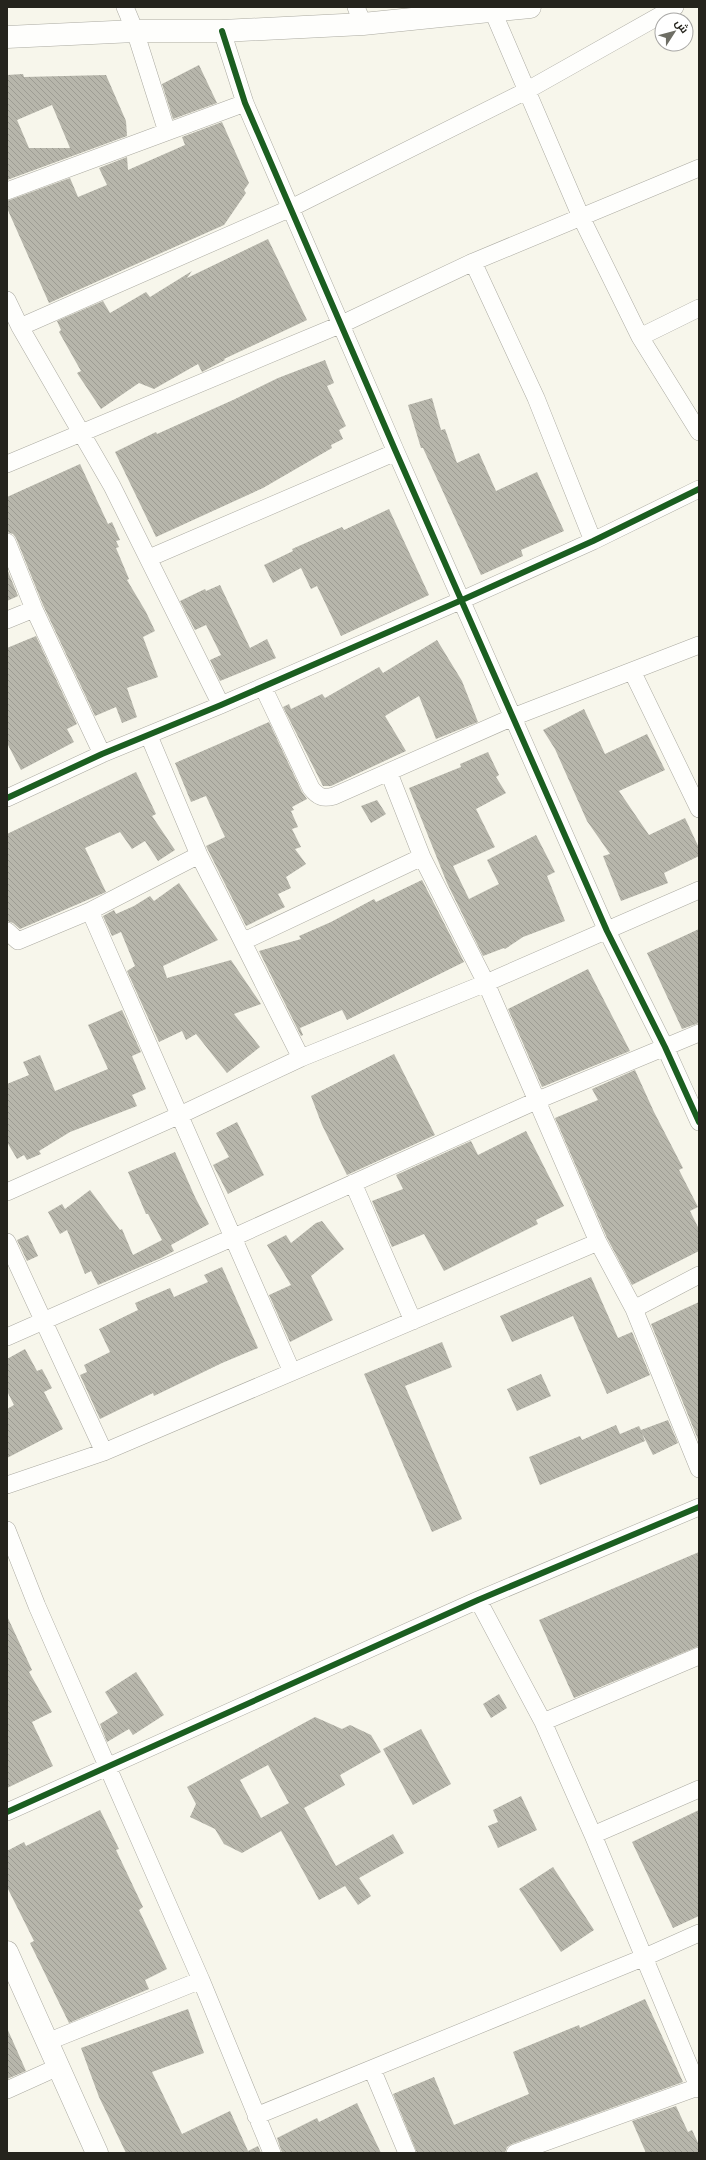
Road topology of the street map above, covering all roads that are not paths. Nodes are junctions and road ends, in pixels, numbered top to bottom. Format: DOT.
graph roads {
  1 [pos="125,7"];
  2 [pos="530,7"];
  3 [pos="675,7"];
  4 [pos="492,9"];
  5 [pos="360,15"];
  6 [pos="136,31"];
  7 [pos="222,31"];
  8 [pos="7,37"];
  9 [pos="526,91"];
  10 [pos="245,104"];
  11 [pos="167,132"];
  12 [pos="699,168"];
  13 [pos="7,191"];
  14 [pos="291,208"];
  15 [pos="581,217"];
  16 [pos="473,262"];
  17 [pos="7,300"];
  18 [pos="699,308"];
  19 [pos="342,324"];
  20 [pos="20,327"];
  21 [pos="640,337"];
  22 [pos="699,432"];
  23 [pos="83,433"];
  24 [pos="396,452"];
  25 [pos="7,464"];
  26 [pos="699,489"];
  27 [pos="593,541"];
  28 [pos="7,542"];
  29 [pos="149,558"];
  30 [pos="462,600"];
  31 [pos="34,609"];
  32 [pos="7,620"];
  33 [pos="699,645"];
  34 [pos="632,671"];
  35 [pos="263,687"];
  36 [pos="221,705"];
  37 [pos="513,717"];
  38 [pos="149,736"];
  39 [pos="102,754"];
  40 [pos="389,772"];
  41 [pos="7,798"];
  42 [pos="699,809"];
  43 [pos="199,855"];
  44 [pos="422,857"];
  45 [pos="699,890"];
  46 [pos="90,911"];
  47 [pos="7,931"];
  48 [pos="607,931"];
  49 [pos="244,941"];
  50 [pos="486,983"];
  51 [pos="699,1033"];
  52 [pos="665,1047"];
  53 [pos="301,1058"];
  54 [pos="538,1100"];
  55 [pos="180,1115"];
  56 [pos="699,1122"];
  57 [pos="353,1183"];
  58 [pos="7,1192"];
  59 [pos="234,1237"];
  60 [pos="7,1242"];
  61 [pos="598,1242"];
  62 [pos="699,1275"];
  63 [pos="634,1309"];
  64 [pos="413,1320"];
  65 [pos="45,1321"];
  66 [pos="7,1337"];
  67 [pos="292,1372"];
  68 [pos="104,1452"];
  69 [pos="699,1470"];
  70 [pos="7,1485"];
  71 [pos="699,1507"];
  72 [pos="7,1530"];
  73 [pos="478,1600"];
  74 [pos="699,1656"];
  75 [pos="542,1722"];
  76 [pos="107,1766"];
  77 [pos="699,1789"];
  78 [pos="7,1812"];
  79 [pos="593,1835"];
  80 [pos="699,1933"];
  81 [pos="8,1956"];
  82 [pos="645,1958"];
  83 [pos="201,1980"];
  84 [pos="47,2042"];
  85 [pos="58,2067"];
  86 [pos="372,2069"];
  87 [pos="698,2088"];
  88 [pos="7,2090"];
  89 [pos="256,2116"];
  90 [pos="97,2153"];
  91 [pos="272,2153"];
  92 [pos="408,2153"];
  93 [pos="515,2153"];
  1 -- 6 [label="street"];
  2 -- 4 [label="street"];
  3 -- 9 [label="street"];
  4 -- 5 [label="street"];
  4 -- 9 [label="street"];
  5 -- 7 [label="street"];
  6 -- 7 [label="street"];
  6 -- 8 [label="street"];
  6 -- 11 [label="street"];
  7 -- 10 [label="street"];
  9 -- 14 [label="street"];
  9 -- 15 [label="street"];
  10 -- 11 [label="street"];
  10 -- 14 [label="street"];
  11 -- 13 [label="street"];
  12 -- 15 [label="street"];
  14 -- 19 [label="street"];
  14 -- 20 [label="street"];
  15 -- 16 [label="street"];
  15 -- 21 [label="street"];
  16 -- 19 [label="street"];
  16 -- 27 [label="street"];
  17 -- 20 [label="street"];
  18 -- 21 [label="street"];
  19 -- 23 [label="street"];
  19 -- 24 [label="street"];
  20 -- 23 [label="street"];
  21 -- 22 [label="street"];
  23 -- 25 [label="street"];
  23 -- 29 [label="street"];
  24 -- 29 [label="street"];
  24 -- 30 [label="street"];
  26 -- 27 [label="street"];
  27 -- 30 [label="street"];
  28 -- 31 [label="street"];
  29 -- 36 [label="street"];
  30 -- 35 [label="street"];
  30 -- 37 [label="street"];
  31 -- 32 [label="street"];
  31 -- 39 [label="street"];
  33 -- 34 [label="street"];
  34 -- 37 [label="street"];
  34 -- 42 [label="street"];
  35 -- 36 [label="street"];
  35 -- 40 [label="street"];
  36 -- 38 [label="street"];
  37 -- 40 [label="street"];
  37 -- 48 [label="street"];
  38 -- 39 [label="street"];
  38 -- 43 [label="street"];
  39 -- 41 [label="street"];
  40 -- 44 [label="street"];
  43 -- 46 [label="street"];
  43 -- 49 [label="street"];
  44 -- 49 [label="street"];
  44 -- 50 [label="street"];
  45 -- 48 [label="street"];
  46 -- 47 [label="street"];
  46 -- 55 [label="street"];
  48 -- 50 [label="street"];
  48 -- 52 [label="street"];
  49 -- 53 [label="street"];
  50 -- 53 [label="street"];
  50 -- 54 [label="street"];
  51 -- 52 [label="street"];
  52 -- 54 [label="street"];
  52 -- 56 [label="street"];
  53 -- 55 [label="street"];
  54 -- 57 [label="street"];
  54 -- 61 [label="street"];
  55 -- 58 [label="street"];
  55 -- 59 [label="street"];
  57 -- 59 [label="street"];
  57 -- 64 [label="street"];
  59 -- 65 [label="street"];
  59 -- 67 [label="street"];
  60 -- 65 [label="street"];
  61 -- 63 [label="street"];
  61 -- 64 [label="street"];
  62 -- 63 [label="street"];
  63 -- 69 [label="street"];
  64 -- 67 [label="street"];
  65 -- 66 [label="street"];
  65 -- 68 [label="street"];
  67 -- 68 [label="street"];
  68 -- 70 [label="street"];
  71 -- 73 [label="street"];
  72 -- 76 [label="street"];
  73 -- 75 [label="street"];
  73 -- 76 [label="street"];
  74 -- 75 [label="street"];
  75 -- 79 [label="street"];
  76 -- 78 [label="street"];
  76 -- 83 [label="street"];
  77 -- 79 [label="street"];
  79 -- 82 [label="street"];
  80 -- 82 [label="street"];
  81 -- 84 [label="street"];
  82 -- 86 [label="street"];
  82 -- 87 [label="street"];
  83 -- 84 [label="street"];
  83 -- 89 [label="street"];
  84 -- 85 [label="street"];
  85 -- 88 [label="street"];
  85 -- 90 [label="street"];
  86 -- 89 [label="street"];
  86 -- 92 [label="street"];
  87 -- 93 [label="street"];
  89 -- 91 [label="street"];
}
